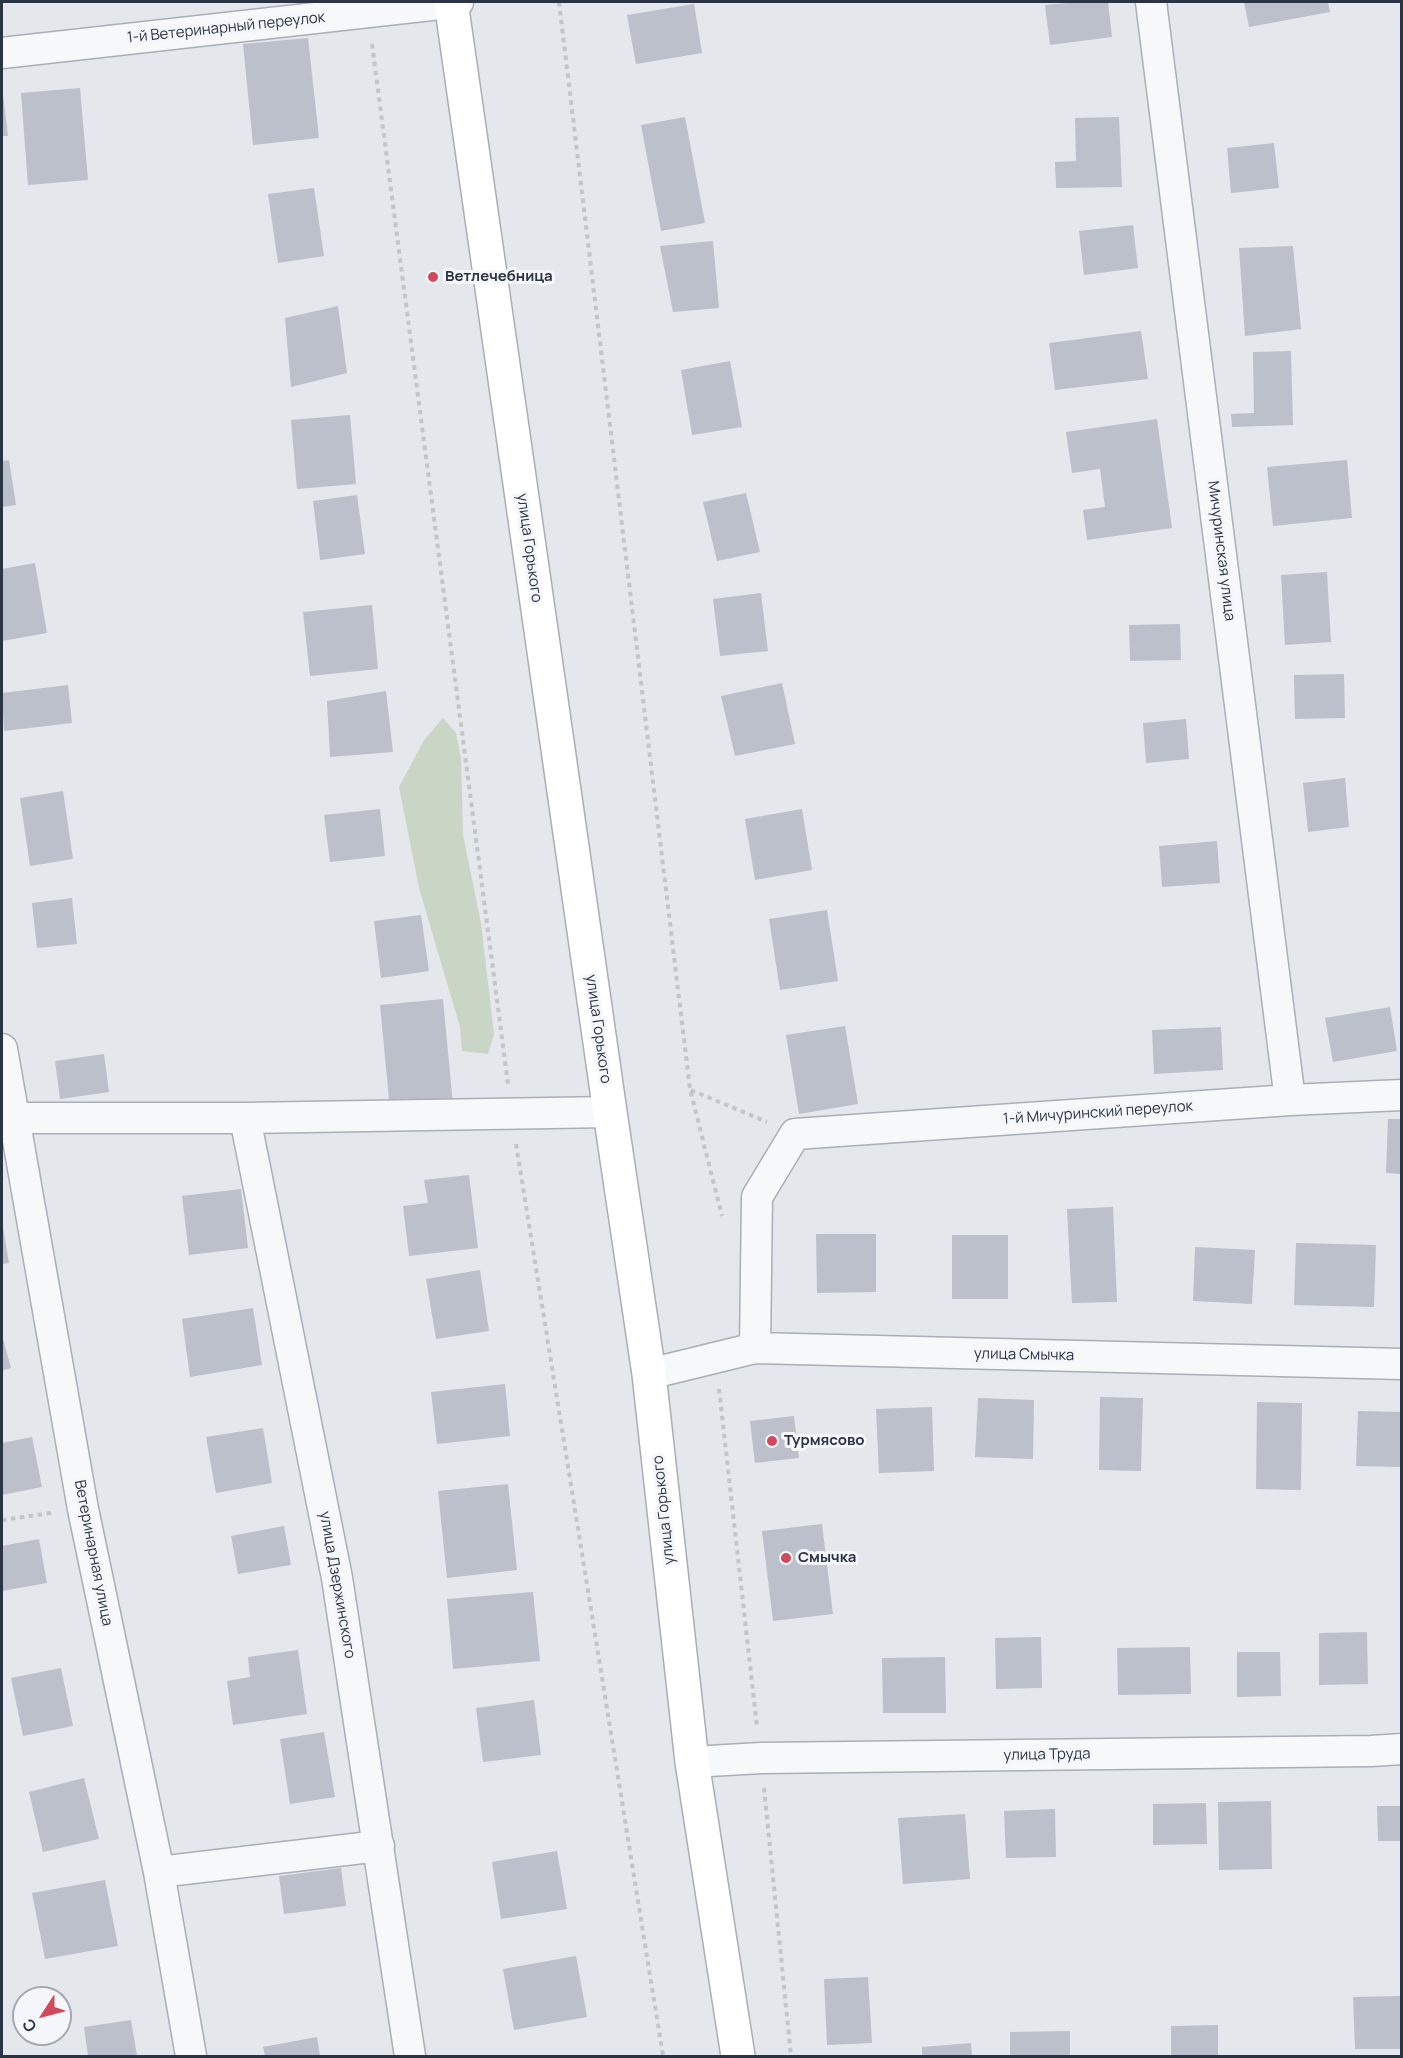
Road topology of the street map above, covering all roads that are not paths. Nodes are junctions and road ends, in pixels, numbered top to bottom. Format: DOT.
graph roads {
  1 [pos="451,2"];
  2 [pos="458,2"];
  3 [pos="1152,2"];
  4 [pos="2,53"];
  5 [pos="2,1049"];
  6 [pos="1401,1095"];
  7 [pos="1290,1100"];
  8 [pos="610,1112"];
  9 [pos="13,1118"];
  10 [pos="245,1118"];
  11 [pos="755,1348"];
  12 [pos="1401,1364"];
  13 [pos="649,1374"];
  14 [pos="1401,1749"];
  15 [pos="692,1762"];
  16 [pos="379,1846"];
  17 [pos="159,1872"];
  18 [pos="191,2056"];
  19 [pos="410,2056"];
  20 [pos="738,2056"];
  1 -- 2 [label="street, 1-й Ветеринарный переулок"];
  1 -- 4 [label="street, 1-й Ветеринарный переулок"];
  1 -- 8 [label="main road, улица Горького"];
  3 -- 7 [label="street, Мичуринская улица"];
  5 -- 9 [label="street, Ветеринарная улица"];
  6 -- 7 [label="street, 1-й Мичуринский переулок"];
  7 -- 11 [label="street, 1-й Мичуринский переулок"];
  8 -- 10 [label="street"];
  8 -- 13 [label="main road, улица Горького"];
  9 -- 10 [label="street"];
  9 -- 17 [label="street, Ветеринарная улица"];
  10 -- 16 [label="street, улица Дзержинского"];
  11 -- 12 [label="street, улица Смычка"];
  11 -- 13 [label="street, улица Смычка"];
  13 -- 15 [label="main road, улица Горького"];
  14 -- 15 [label="street, улица Труда"];
  15 -- 20 [label="main road, улица Горького"];
  16 -- 17 [label="street"];
  16 -- 19 [label="street, улица Дзержинского"];
  17 -- 18 [label="street, Ветеринарная улица"];
}
